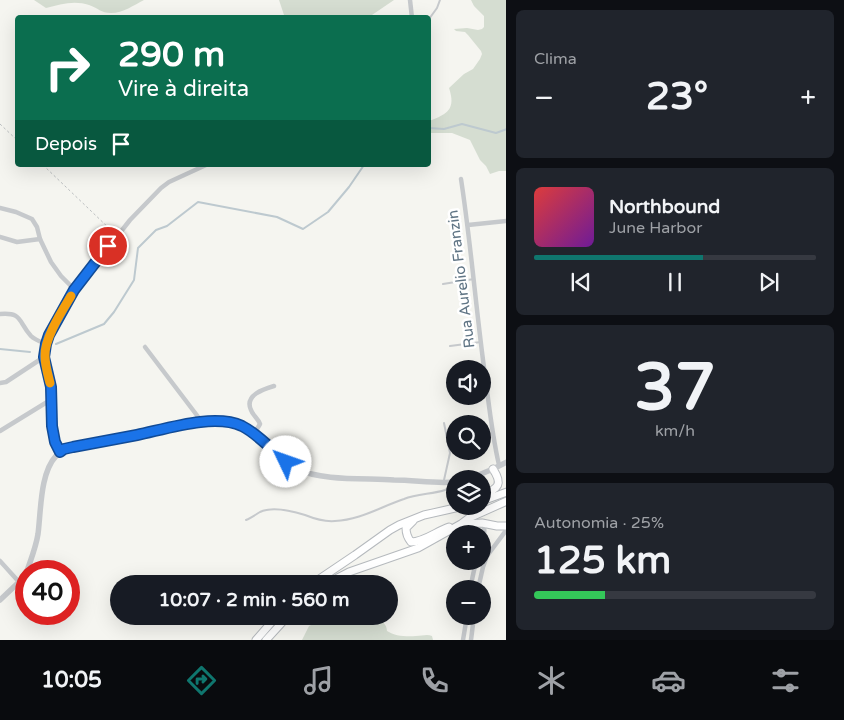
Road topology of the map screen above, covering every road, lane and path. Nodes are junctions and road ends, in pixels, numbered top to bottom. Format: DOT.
graph roads {
  1 [pos="410,0"];
  2 [pos="440,0"];
  3 [pos="412,15"];
  4 [pos="431,16"];
  5 [pos="0,124"];
  6 [pos="15,138"];
  7 [pos="45,167"];
  8 [pos="202,167"];
  9 [pos="462,179"];
  10 [pos="0,208"];
  11 [pos="506,221"];
  12 [pos="468,225"];
  13 [pos="117,235"];
  14 [pos="0,237"];
  15 [pos="40,239"];
  16 [pos="474,279"];
  17 [pos="443,284"];
  18 [pos="74,290"];
  19 [pos="0,314"];
  20 [pos="481,342"];
  21 [pos="46,344"];
  22 [pos="450,346"];
  23 [pos="145,347"];
  24 [pos="44,357"];
  25 [pos="1,384"];
  26 [pos="274,386"];
  27 [pos="52,399"];
  28 [pos="202,422"];
  29 [pos="444,422"];
  30 [pos="0,431"];
  31 [pos="254,434"];
  32 [pos="60,452"];
  33 [pos="506,462"];
  34 [pos="496,467"];
  35 [pos="489,470"];
  36 [pos="443,483"];
  37 [pos="446,490"];
  38 [pos="491,491"];
  39 [pos="506,492"];
  40 [pos="491,498"];
  41 [pos="506,501"];
  42 [pos="446,507"];
  43 [pos="446,510"];
  44 [pos="431,514"];
  45 [pos="246,520"];
  46 [pos="482,523"];
  47 [pos="461,524"];
  48 [pos="506,527"];
  49 [pos="31,560"];
  50 [pos="0,561"];
  51 [pos="325,575"];
  52 [pos="343,575"];
  53 [pos="15,578"];
  54 [pos="480,580"];
  55 [pos="15,586"];
  56 [pos="0,600"];
  57 [pos="268,625"];
  58 [pos="280,625"];
  59 [pos="466,625"];
  60 [pos="473,625"];
  61 [pos="256,640"];
  62 [pos="266,640"];
  63 [pos="463,640"];
  64 [pos="471,640"];
  1 -- 3 [label="street"];
  2 -- 4 [label="lane"];
  5 -- 6 [label="path"];
  7 -- 13 [label="path"];
  8 -- 13 [label="street"];
  9 -- 12 [label="street, Rua Aurelio Franzin"];
  10 -- 15 [label="street"];
  11 -- 12 [label="street"];
  12 -- 16 [label="street, Rua Aurelio Franzin"];
  13 -- 18 [label="street"];
  14 -- 15 [label="street"];
  15 -- 18 [label="street"];
  16 -- 17 [label="lane"];
  16 -- 20 [label="street, Rua Aurelio Franzin"];
  18 -- 21 [label="street"];
  19 -- 21 [label="street"];
  20 -- 22 [label="lane"];
  20 -- 34 [label="street, Rua Aurelio Franzin"];
  21 -- 24 [label="street"];
  23 -- 28 [label="street"];
  24 -- 25 [label="street"];
  24 -- 27 [label="street"];
  26 -- 31 [label="street"];
  27 -- 30 [label="street"];
  27 -- 32 [label="street"];
  28 -- 31 [label="street"];
  28 -- 32 [label="street"];
  29 -- 36 [label="lane"];
  31 -- 36 [label="street"];
  32 -- 49 [label="street"];
  33 -- 34 [label="street"];
  34 -- 35 [label="street"];
  34 -- 38 [label="main road"];
  37 -- 45 [label="lane"];
  39 -- 40 [label="main road"];
  41 -- 47 [label="main road"];
  42 -- 44 [label="main road"];
  43 -- 44 [label="main road"];
  44 -- 47 [label="main road"];
  44 -- 51 [label="main road"];
  46 -- 47 [label="main road"];
  46 -- 48 [label="main road"];
  47 -- 52 [label="main road"];
  48 -- 54 [label="street"];
  50 -- 53 [label="street"];
  55 -- 56 [label="street"];
  57 -- 61 [label="main road"];
  58 -- 62 [label="main road"];
  59 -- 63 [label="street"];
  60 -- 64 [label="street"];
}
